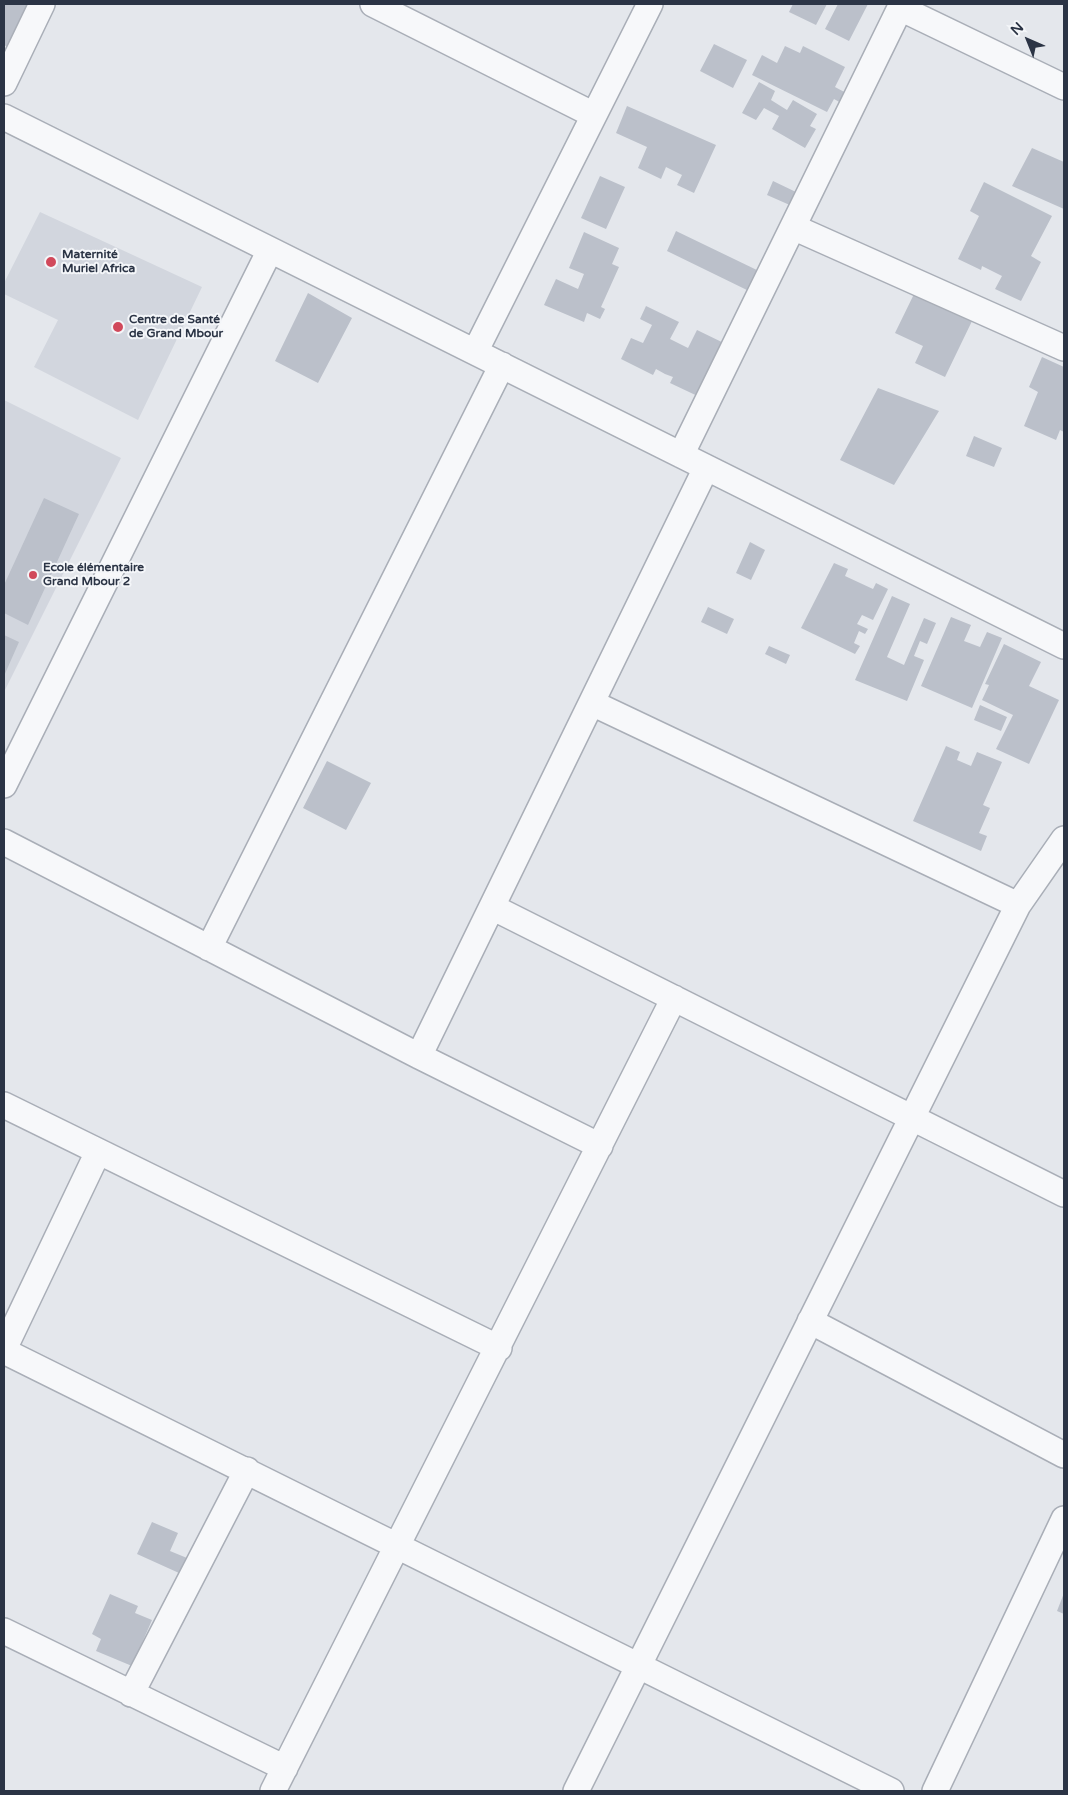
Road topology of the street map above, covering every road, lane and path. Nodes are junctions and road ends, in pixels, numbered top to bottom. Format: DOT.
graph roads {
  1 [pos="42,4"];
  2 [pos="373,4"];
  3 [pos="650,4"];
  4 [pos="901,6"];
  5 [pos="4,83"];
  6 [pos="1064,87"];
  7 [pos="594,115"];
  8 [pos="4,117"];
  9 [pos="793,227"];
  10 [pos="270,250"];
  11 [pos="1064,348"];
  12 [pos="475,352"];
  13 [pos="502,366"];
  14 [pos="681,456"];
  15 [pos="706,468"];
  16 [pos="1064,646"];
  17 [pos="592,702"];
  18 [pos="4,785"];
  19 [pos="1064,839"];
  20 [pos="4,842"];
  21 [pos="1018,905"];
  22 [pos="492,907"];
  23 [pos="209,948"];
  24 [pos="674,998"];
  25 [pos="419,1056"];
  26 [pos="4,1105"];
  27 [pos="911,1117"];
  28 [pos="600,1146"];
  29 [pos="98,1152"];
  30 [pos="1064,1194"];
  31 [pos="810,1321"];
  32 [pos="499,1348"];
  33 [pos="4,1350"];
  34 [pos="1064,1454"];
  35 [pos="247,1470"];
  36 [pos="1064,1519"];
  37 [pos="397,1547"];
  38 [pos="4,1631"];
  39 [pos="639,1665"];
  40 [pos="131,1694"];
  41 [pos="285,1768"];
  42 [pos="273,1791"];
  43 [pos="576,1791"];
  44 [pos="891,1791"];
  45 [pos="934,1791"];
  1 -- 5 [label="street"];
  2 -- 7 [label="street"];
  3 -- 7 [label="street"];
  4 -- 6 [label="street"];
  4 -- 9 [label="street"];
  7 -- 12 [label="street"];
  8 -- 10 [label="street"];
  9 -- 11 [label="street"];
  9 -- 14 [label="street"];
  10 -- 12 [label="street"];
  10 -- 18 [label="street"];
  12 -- 13 [label="street"];
  13 -- 14 [label="street"];
  13 -- 23 [label="street"];
  14 -- 15 [label="street"];
  15 -- 16 [label="street"];
  15 -- 17 [label="street"];
  17 -- 21 [label="street"];
  17 -- 22 [label="street"];
  19 -- 21 [label="street"];
  20 -- 23 [label="street"];
  21 -- 27 [label="street"];
  22 -- 24 [label="street"];
  22 -- 25 [label="street"];
  23 -- 25 [label="street"];
  24 -- 27 [label="street"];
  24 -- 28 [label="street"];
  25 -- 28 [label="street"];
  26 -- 29 [label="street"];
  27 -- 30 [label="street"];
  27 -- 31 [label="street"];
  28 -- 32 [label="street"];
  29 -- 32 [label="street"];
  29 -- 33 [label="street"];
  31 -- 34 [label="street"];
  31 -- 39 [label="street"];
  32 -- 37 [label="street"];
  33 -- 35 [label="street"];
  35 -- 37 [label="street"];
  35 -- 40 [label="street"];
  36 -- 45 [label="street"];
  37 -- 39 [label="street"];
  37 -- 41 [label="street"];
  38 -- 40 [label="street"];
  39 -- 43 [label="street"];
  39 -- 44 [label="street"];
  40 -- 41 [label="street"];
  41 -- 42 [label="street"];
}
